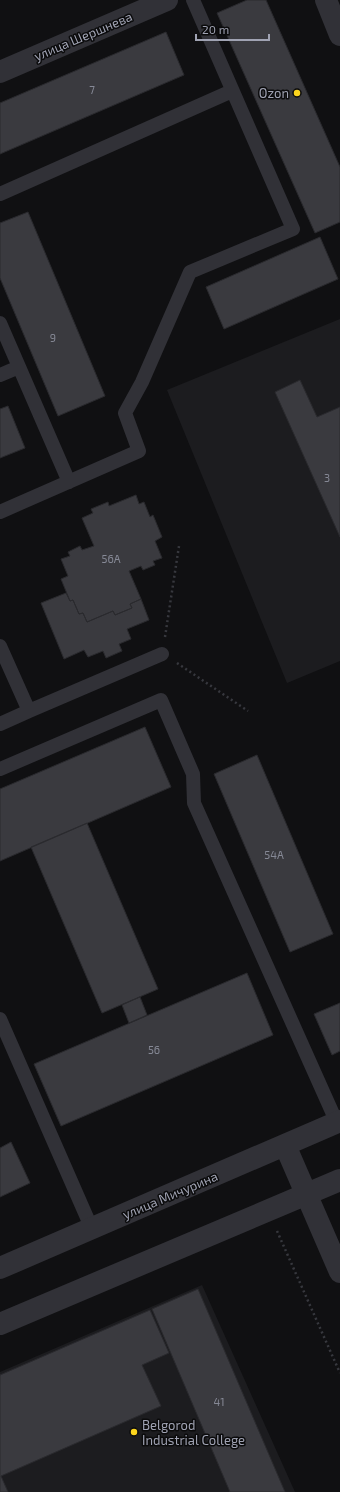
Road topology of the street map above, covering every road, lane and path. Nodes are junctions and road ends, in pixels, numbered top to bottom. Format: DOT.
graph roads {
  1 [pos="167,0"];
  2 [pos="192,0"];
  3 [pos="326,0"];
  4 [pos="340,35"];
  5 [pos="0,72"];
  6 [pos="232,91"];
  7 [pos="0,194"];
  8 [pos="0,323"];
  9 [pos="19,367"];
  10 [pos="0,374"];
  11 [pos="69,482"];
  12 [pos="0,512"];
  13 [pos="179,546"];
  14 [pos="0,646"];
  15 [pos="162,654"];
  16 [pos="29,711"];
  17 [pos="248,711"];
  18 [pos="0,724"];
  19 [pos="0,770"];
  20 [pos="0,1019"];
  21 [pos="339,1122"];
  22 [pos="285,1145"];
  23 [pos="340,1180"];
  24 [pos="305,1195"];
  25 [pos="268,1211"];
  26 [pos="92,1228"];
  27 [pos="0,1268"];
  28 [pos="340,1272"];
  29 [pos="0,1324"];
  30 [pos="340,1373"];
  1 -- 5 [label="street, улица Шершнева"];
  2 -- 6 [label="lane"];
  3 -- 4 [label="street"];
  6 -- 7 [label="lane"];
  6 -- 11 [label="lane"];
  8 -- 9 [label="lane"];
  9 -- 10 [label="lane"];
  9 -- 11 [label="lane"];
  11 -- 12 [label="lane"];
  13 -- 15 [label="path"];
  14 -- 16 [label="lane"];
  15 -- 16 [label="lane"];
  15 -- 17 [label="path"];
  16 -- 18 [label="lane"];
  19 -- 21 [label="lane"];
  20 -- 26 [label="lane"];
  21 -- 22 [label="street, улица Мичурина"];
  22 -- 24 [label="street"];
  22 -- 26 [label="street, улица Мичурина"];
  23 -- 24 [label="street"];
  24 -- 25 [label="street"];
  24 -- 28 [label="street"];
  25 -- 29 [label="street"];
  25 -- 30 [label="path"];
  26 -- 27 [label="street, улица Мичурина"];
}
